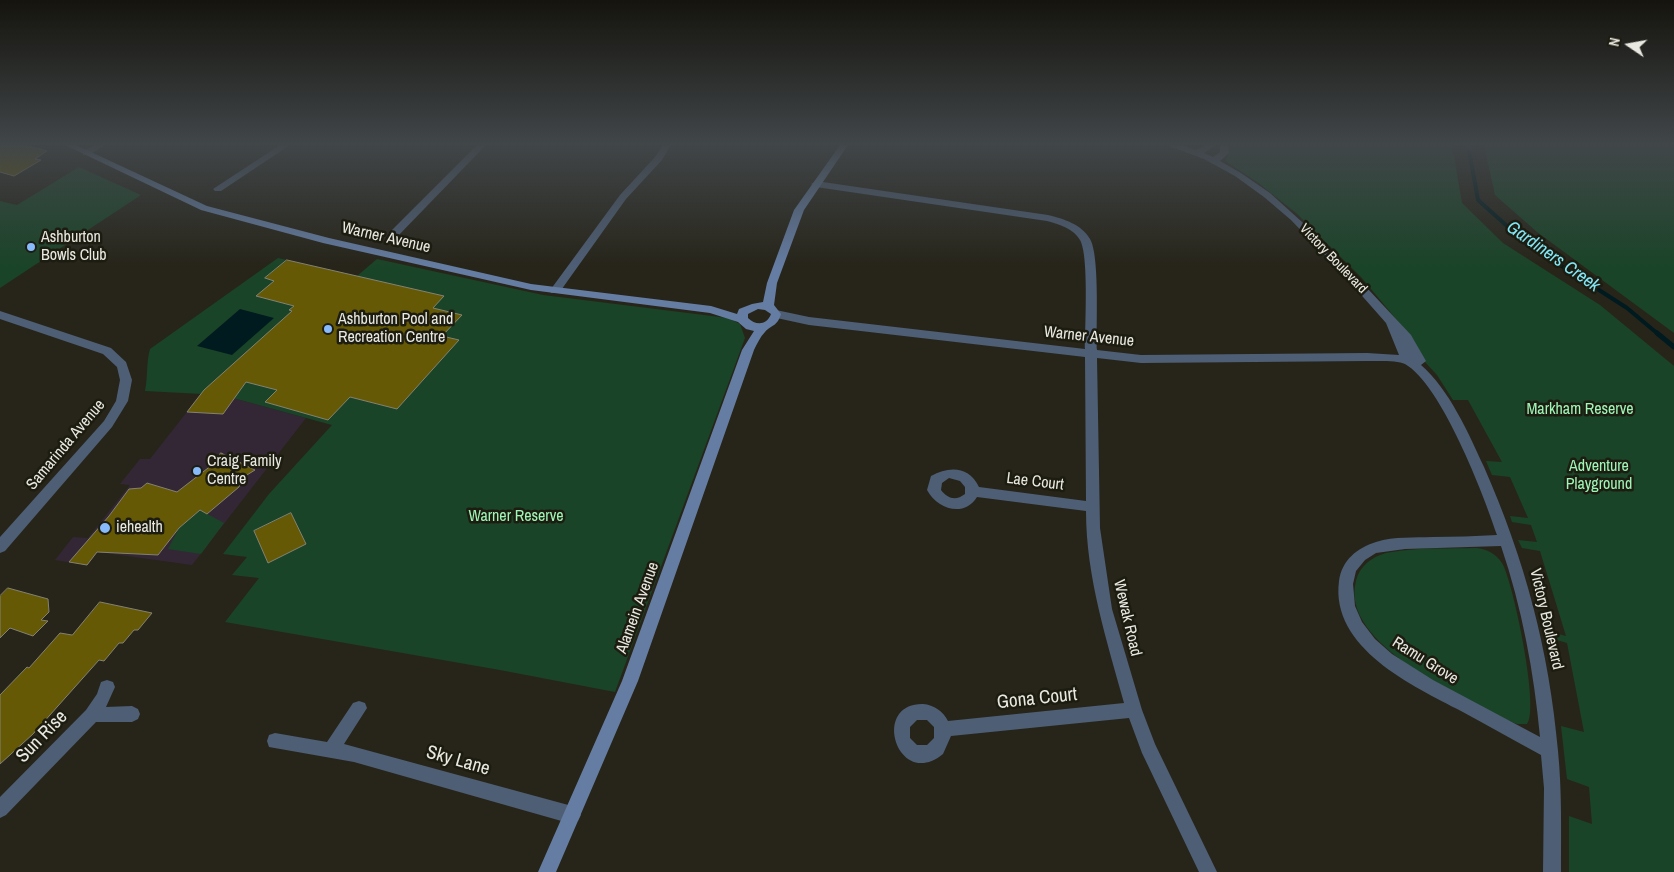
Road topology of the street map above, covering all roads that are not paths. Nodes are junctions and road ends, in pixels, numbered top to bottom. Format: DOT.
graph roads {
  1 [pos="155,186"];
  2 [pos="225,186"];
  3 [pos="442,186"];
  4 [pos="633,186"];
  5 [pos="815,186"];
  6 [pos="828,186"];
  7 [pos="1253,186"];
  8 [pos="218,190"];
  9 [pos="392,236"];
  10 [pos="772,283"];
  11 [pos="555,291"];
  12 [pos="773,314"];
  13 [pos="0,315"];
  14 [pos="748,315"];
  15 [pos="762,327"];
  16 [pos="748,350"];
  17 [pos="1091,354"];
  18 [pos="1408,356"];
  19 [pos="972,491"];
  20 [pos="1093,507"];
  21 [pos="1507,540"];
  22 [pos="0,547"];
  23 [pos="107,687"];
  24 [pos="358,708"];
  25 [pos="1134,710"];
  26 [pos="132,714"];
  27 [pos="92,715"];
  28 [pos="943,729"];
  29 [pos="275,741"];
  30 [pos="331,750"];
  31 [pos="1550,752"];
  32 [pos="0,809"];
  33 [pos="572,815"];
  34 [pos="547,872"];
  35 [pos="1208,872"];
  36 [pos="1552,872"];
  1 -- 11 [label="street, Warner Avenue"];
  2 -- 8 [label="street"];
  3 -- 9 [label="street"];
  4 -- 11 [label="street"];
  5 -- 10 [label="street"];
  6 -- 17 [label="street, Wewak Road"];
  7 -- 18 [label="street, Victory Boulevard"];
  10 -- 12 [label="street"];
  10 -- 14 [label="street"];
  11 -- 14 [label="street, Warner Avenue"];
  12 -- 14 [label="street"];
  12 -- 15 [label="street"];
  12 -- 17 [label="street, Warner Avenue"];
  13 -- 22 [label="street, Samarinda Avenue"];
  14 -- 15 [label="street"];
  14 -- 16 [label="street, Alamein Avenue"];
  15 -- 16 [label="street, Alamein Avenue"];
  16 -- 33 [label="street, Alamein Avenue"];
  17 -- 18 [label="street, Warner Avenue"];
  17 -- 20 [label="street, Wewak Road"];
  18 -- 21 [label="street, Victory Boulevard"];
  19 -- 20 [label="street, Lae Court"];
  20 -- 25 [label="street, Wewak Road"];
  21 -- 31 [label="street, Victory Boulevard"];
  21 -- 31 [label="street, Ramu Grove"];
  23 -- 27 [label="street, Sun Rise"];
  24 -- 30 [label="street"];
  25 -- 28 [label="street, Gona Court"];
  25 -- 35 [label="street, Wewak Road"];
  26 -- 27 [label="street, Sun Rise"];
  27 -- 32 [label="street, Sun Rise"];
  29 -- 30 [label="street, Sky Lane"];
  30 -- 33 [label="street, Sky Lane"];
  31 -- 36 [label="street, Victory Boulevard"];
  33 -- 34 [label="street, Alamein Avenue"];
}
